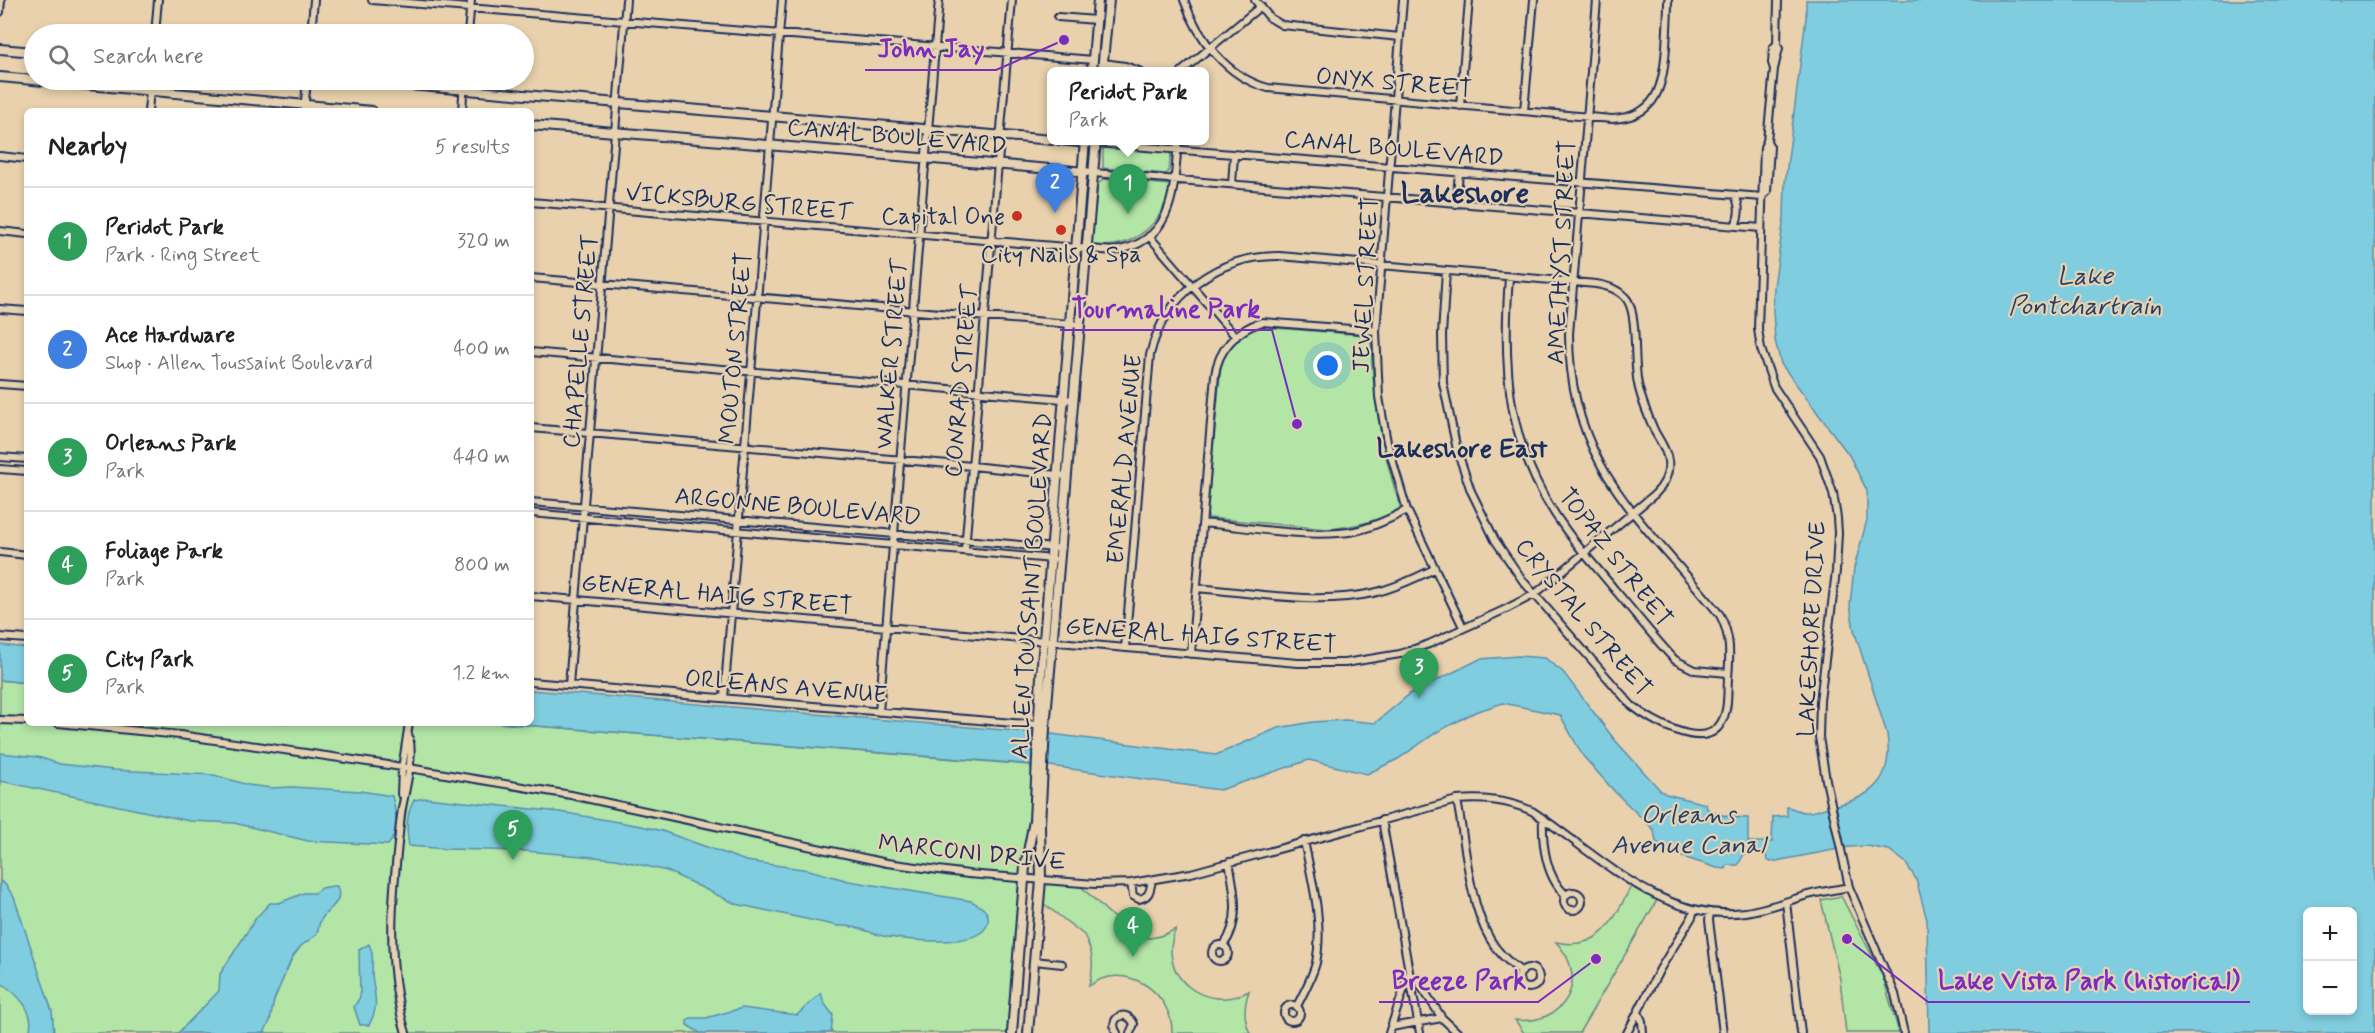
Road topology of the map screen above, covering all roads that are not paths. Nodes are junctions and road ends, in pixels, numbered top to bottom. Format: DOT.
graph roads {
  1 [pos="1,0"];
  2 [pos="158,0"];
  3 [pos="314,0"];
  4 [pos="372,0"];
  5 [pos="471,0"];
  6 [pos="626,0"];
  7 [pos="782,0"];
  8 [pos="939,0"];
  9 [pos="1012,0"];
  10 [pos="1098,0"];
  11 [pos="1109,0"];
  12 [pos="1184,0"];
  13 [pos="1255,0"];
  14 [pos="1403,0"];
  15 [pos="1469,0"];
  16 [pos="1534,0"];
  17 [pos="1597,0"];
  18 [pos="1668,0"];
  19 [pos="1778,0"];
  20 [pos="1261,6"];
  21 [pos="470,9"];
  22 [pos="0,12"];
  23 [pos="1108,12"];
  24 [pos="1096,16"];
  25 [pos="1058,17"];
  26 [pos="625,21"];
  27 [pos="156,24"];
  28 [pos="312,24"];
  29 [pos="469,24"];
  30 [pos="780,34"];
  31 [pos="1400,37"];
  32 [pos="935,47"];
  33 [pos="1210,48"];
  34 [pos="0,49"];
  35 [pos="24,51"];
  36 [pos="1008,53"];
  37 [pos="1093,60"];
  38 [pos="1092,67"];
  39 [pos="1103,67"];
  40 [pos="1127,67"];
  41 [pos="1188,67"];
  42 [pos="0,78"];
  43 [pos="24,80"];
  44 [pos="138,90"];
  45 [pos="306,90"];
  46 [pos="463,90"];
  47 [pos="150,91"];
  48 [pos="1395,100"];
  49 [pos="618,104"];
  50 [pos="1460,106"];
  51 [pos="148,108"];
  52 [pos="304,108"];
  53 [pos="462,108"];
  54 [pos="1524,111"];
  55 [pos="773,117"];
  56 [pos="1587,117"];
  57 [pos="534,125"];
  58 [pos="928,130"];
  59 [pos="615,131"];
  60 [pos="1000,136"];
  61 [pos="1047,140"];
  62 [pos="770,144"];
  63 [pos="1085,145"];
  64 [pos="1096,145"];
  65 [pos="1126,145"];
  66 [pos="1178,145"];
  67 [pos="1177,150"];
  68 [pos="1234,155"];
  69 [pos="0,156"];
  70 [pos="925,158"];
  71 [pos="24,159"];
  72 [pos="998,164"];
  73 [pos="1389,167"];
  74 [pos="1083,172"];
  75 [pos="1094,173"];
  76 [pos="1459,173"];
  77 [pos="1175,180"];
  78 [pos="1582,183"];
  79 [pos="1232,184"];
  80 [pos="1735,195"];
  81 [pos="1762,197"];
  82 [pos="1386,198"];
  83 [pos="534,202"];
  84 [pos="1080,204"];
  85 [pos="1456,204"];
  86 [pos="1091,205"];
  87 [pos="609,209"];
  88 [pos="1579,214"];
  89 [pos="764,222"];
  90 [pos="1735,226"];
  91 [pos="1761,228"];
  92 [pos="0,231"];
  93 [pos="24,234"];
  94 [pos="919,236"];
  95 [pos="1149,236"];
  96 [pos="991,242"];
  97 [pos="1077,249"];
  98 [pos="1087,249"];
  99 [pos="1381,265"];
  100 [pos="1446,271"];
  101 [pos="1509,277"];
  102 [pos="534,278"];
  103 [pos="1573,282"];
  104 [pos="602,284"];
  105 [pos="1193,286"];
  106 [pos="1074,287"];
  107 [pos="1084,288"];
  108 [pos="757,297"];
  109 [pos="0,309"];
  110 [pos="1632,310"];
  111 [pos="24,311"];
  112 [pos="912,311"];
  113 [pos="985,317"];
  114 [pos="1070,324"];
  115 [pos="1081,325"];
  116 [pos="1376,331"];
  117 [pos="1236,337"];
  118 [pos="534,352"];
  119 [pos="596,358"];
  120 [pos="751,372"];
  121 [pos="0,384"];
  122 [pos="906,384"];
  123 [pos="24,386"];
  124 [pos="979,390"];
  125 [pos="1064,399"];
  126 [pos="1074,400"];
  127 [pos="534,428"];
  128 [pos="590,433"];
  129 [pos="745,446"];
  130 [pos="0,457"];
  131 [pos="24,459"];
  132 [pos="900,459"];
  133 [pos="972,466"];
  134 [pos="0,469"];
  135 [pos="24,471"];
  136 [pos="1057,475"];
  137 [pos="1067,476"];
  138 [pos="534,502"];
  139 [pos="584,506"];
  140 [pos="1407,510"];
  141 [pos="1632,512"];
  142 [pos="534,513"];
  143 [pos="583,517"];
  144 [pos="739,520"];
  145 [pos="1203,523"];
  146 [pos="738,530"];
  147 [pos="894,533"];
  148 [pos="966,539"];
  149 [pos="893,544"];
  150 [pos="1052,547"];
  151 [pos="1061,548"];
  152 [pos="965,549"];
  153 [pos="0,552"];
  154 [pos="1584,554"];
  155 [pos="24,555"];
  156 [pos="1051,558"];
  157 [pos="1060,559"];
  158 [pos="1434,569"];
  159 [pos="1197,588"];
  160 [pos="1535,594"];
  161 [pos="534,596"];
  162 [pos="576,600"];
  163 [pos="731,614"];
  164 [pos="886,627"];
  165 [pos="1463,627"];
  166 [pos="0,637"];
  167 [pos="24,639"];
  168 [pos="1043,642"];
  169 [pos="1053,643"];
  170 [pos="1125,648"];
  171 [pos="1191,654"];
  172 [pos="1728,674"];
  173 [pos="534,682"];
  174 [pos="568,685"];
  175 [pos="1039,695"];
  176 [pos="1049,695"];
  177 [pos="724,698"];
  178 [pos="879,712"];
  179 [pos="0,720"];
  180 [pos="24,721"];
  181 [pos="88,726"];
  182 [pos="409,726"];
  183 [pos="1041,727"];
  184 [pos="405,767"];
  185 [pos="1040,771"];
  186 [pos="1457,800"];
  187 [pos="1543,819"];
  188 [pos="1382,820"];
  189 [pos="1304,841"];
  190 [pos="1229,862"];
  191 [pos="1025,879"];
  192 [pos="1041,880"];
  193 [pos="1152,880"];
  194 [pos="1131,883"];
  195 [pos="1849,886"];
  196 [pos="1566,895"];
  197 [pos="1786,902"];
  198 [pos="1694,910"];
  199 [pos="1710,912"];
  200 [pos="1021,926"];
  201 [pos="1037,927"];
  202 [pos="1223,946"];
  203 [pos="1034,961"];
  204 [pos="1062,964"];
  205 [pos="1521,972"];
  206 [pos="1408,974"];
  207 [pos="1297,1006"];
  208 [pos="1638,1012"];
  209 [pos="1442,1018"];
  210 [pos="1418,1024"];
  211 [pos="1390,1030"];
  212 [pos="406,1033"];
  213 [pos="1012,1033"];
  214 [pos="1028,1033"];
  215 [pos="1116,1033"];
  216 [pos="1130,1033"];
  217 [pos="1419,1033"];
  218 [pos="1458,1033"];
  219 [pos="1627,1033"];
  220 [pos="1643,1033"];
  221 [pos="1723,1033"];
  222 [pos="1801,1033"];
  223 [pos="1904,1033"];
  1 -- 22 [label="street"];
  2 -- 27 [label="street"];
  3 -- 28 [label="street"];
  4 -- 21 [label="street"];
  5 -- 21 [label="street"];
  6 -- 26 [label="street, CHAPELLE STREET"];
  7 -- 30 [label="street, MOUTON STREET"];
  8 -- 32 [label="street, WALKER STREET"];
  9 -- 36 [label="street, CONRAD STREET"];
  10 -- 24 [label="main road"];
  11 -- 23 [label="main road"];
  12 -- 33 [label="street"];
  13 -- 20 [label="street"];
  14 -- 31 [label="street, JEWEL STREET"];
  15 -- 50 [label="street"];
  16 -- 54 [label="street"];
  17 -- 56 [label="street, AMETHYST STREET"];
  18 -- 56 [label="street, ONYX STREET"];
  19 -- 81 [label="street, LAKESHORE DRIVE"];
  20 -- 31 [label="street"];
  20 -- 33 [label="street"];
  21 -- 26 [label="street"];
  21 -- 29 [label="street"];
  23 -- 24 [label="main road"];
  23 -- 39 [label="main road"];
  24 -- 25 [label="street"];
  24 -- 37 [label="main road"];
  26 -- 30 [label="street"];
  26 -- 49 [label="street, CHAPELLE STREET"];
  30 -- 32 [label="street"];
  30 -- 55 [label="street, MOUTON STREET"];
  31 -- 48 [label="street, JEWEL STREET"];
  32 -- 36 [label="street"];
  32 -- 58 [label="street, WALKER STREET"];
  33 -- 41 [label="street"];
  33 -- 48 [label="street, ONYX STREET"];
  34 -- 35 [label="main road"];
  36 -- 37 [label="street"];
  36 -- 60 [label="street, CONRAD STREET"];
  37 -- 38 [label="main road"];
  39 -- 40 [label="street"];
  42 -- 43 [label="main road"];
  44 -- 47 [label="main road"];
  45 -- 52 [label="street"];
  46 -- 49 [label="main road, CANAL BOULEVARD"];
  46 -- 53 [label="street"];
  47 -- 51 [label="street"];
  47 -- 52 [label="main road"];
  48 -- 50 [label="street, ONYX STREET"];
  48 -- 73 [label="street, JEWEL STREET"];
  49 -- 55 [label="main road, CANAL BOULEVARD"];
  49 -- 59 [label="street, CHAPELLE STREET"];
  50 -- 54 [label="street, ONYX STREET"];
  54 -- 56 [label="street, ONYX STREET"];
  55 -- 58 [label="main road, CANAL BOULEVARD"];
  55 -- 62 [label="street, MOUTON STREET"];
  56 -- 78 [label="street, AMETHYST STREET"];
  57 -- 59 [label="main road, CANAL BOULEVARD"];
  58 -- 60 [label="main road, CANAL BOULEVARD"];
  58 -- 70 [label="street, WALKER STREET"];
  59 -- 62 [label="main road, CANAL BOULEVARD"];
  59 -- 87 [label="street, CHAPELLE STREET"];
  60 -- 61 [label="main road, CANAL BOULEVARD"];
  60 -- 72 [label="street, CONRAD STREET"];
  62 -- 70 [label="main road, CANAL BOULEVARD"];
  62 -- 89 [label="street, MOUTON STREET"];
  63 -- 74 [label="main road, ALLEN TOUSSAINT BOULEVARD"];
  64 -- 75 [label="main road, ALLEN TOUSSAINT BOULEVARD"];
  65 -- 67 [label="street, CANAL BOULEVARD"];
  66 -- 67 [label="street"];
  67 -- 68 [label="street, CANAL BOULEVARD"];
  67 -- 77 [label="street"];
  68 -- 73 [label="street, CANAL BOULEVARD"];
  68 -- 79 [label="street"];
  69 -- 71 [label="street"];
  70 -- 72 [label="main road, CANAL BOULEVARD"];
  70 -- 94 [label="street, WALKER STREET"];
  72 -- 74 [label="main road, CANAL BOULEVARD"];
  72 -- 96 [label="street, CONRAD STREET"];
  73 -- 76 [label="street, CANAL BOULEVARD"];
  73 -- 82 [label="street, JEWEL STREET"];
  74 -- 75 [label="main road, CANAL BOULEVARD"];
  74 -- 84 [label="main road, ALLEN TOUSSAINT BOULEVARD"];
  75 -- 77 [label="street, CANAL BOULEVARD"];
  75 -- 86 [label="main road, ALLEN TOUSSAINT BOULEVARD"];
  76 -- 78 [label="street, CANAL BOULEVARD"];
  76 -- 85 [label="street"];
  77 -- 79 [label="street, CANAL BOULEVARD"];
  77 -- 95 [label="street"];
  78 -- 80 [label="street, CANAL BOULEVARD"];
  78 -- 88 [label="street, AMETHYST STREET"];
  79 -- 82 [label="street, CANAL BOULEVARD"];
  80 -- 81 [label="street, CANAL BOULEVARD"];
  80 -- 90 [label="street"];
  81 -- 91 [label="street, LAKESHORE DRIVE"];
  82 -- 85 [label="street, CANAL BOULEVARD"];
  82 -- 99 [label="street, JEWEL STREET"];
  83 -- 87 [label="street, VICKSBURG STREET"];
  84 -- 86 [label="main road"];
  84 -- 97 [label="main road, ALLEN TOUSSAINT BOULEVARD"];
  85 -- 88 [label="street, CANAL BOULEVARD"];
  86 -- 98 [label="main road, ALLEN TOUSSAINT BOULEVARD"];
  87 -- 89 [label="street, VICKSBURG STREET"];
  87 -- 104 [label="street, CHAPELLE STREET"];
  88 -- 90 [label="street, CANAL BOULEVARD"];
  88 -- 103 [label="street, AMETHYST STREET"];
  89 -- 94 [label="street, VICKSBURG STREET"];
  89 -- 108 [label="street, MOUTON STREET"];
  90 -- 91 [label="street, CANAL BOULEVARD"];
  91 -- 195 [label="street, LAKESHORE DRIVE"];
  92 -- 93 [label="street"];
  94 -- 96 [label="street, VICKSBURG STREET"];
  94 -- 112 [label="street, WALKER STREET"];
  95 -- 98 [label="street, VICKSBURG STREET"];
  95 -- 105 [label="street"];
  96 -- 97 [label="street, VICKSBURG STREET"];
  96 -- 113 [label="street, CONRAD STREET"];
  97 -- 98 [label="street, VICKSBURG STREET"];
  97 -- 106 [label="main road, ALLEN TOUSSAINT BOULEVARD"];
  98 -- 107 [label="main road, ALLEN TOUSSAINT BOULEVARD"];
  99 -- 100 [label="street, EMERALD AVENUE"];
  99 -- 105 [label="street, EMERALD AVENUE"];
  99 -- 116 [label="street, JEWEL STREET"];
  100 -- 101 [label="street, EMERALD AVENUE"];
  100 -- 160 [label="street, CRYSTAL STREET"];
  101 -- 103 [label="street, EMERALD AVENUE"];
  101 -- 154 [label="street, TOPAZ STREET"];
  102 -- 104 [label="street"];
  103 -- 110 [label="street, EMERALD AVENUE"];
  103 -- 141 [label="street, AMETHYST STREET"];
  104 -- 108 [label="street"];
  104 -- 119 [label="street, CHAPELLE STREET"];
  105 -- 117 [label="street"];
  105 -- 170 [label="street, EMERALD AVENUE"];
  106 -- 107 [label="main road"];
  106 -- 114 [label="main road, ALLEN TOUSSAINT BOULEVARD"];
  107 -- 115 [label="main road, ALLEN TOUSSAINT BOULEVARD"];
  108 -- 112 [label="street"];
  108 -- 120 [label="street, MOUTON STREET"];
  109 -- 111 [label="street"];
  110 -- 141 [label="street, GENERAL HAIG STREET"];
  112 -- 113 [label="street"];
  112 -- 122 [label="street, WALKER STREET"];
  113 -- 114 [label="street"];
  113 -- 124 [label="street, CONRAD STREET"];
  114 -- 115 [label="street"];
  114 -- 125 [label="main road, ALLEN TOUSSAINT BOULEVARD"];
  115 -- 126 [label="main road, ALLEN TOUSSAINT BOULEVARD"];
  116 -- 117 [label="street"];
  116 -- 140 [label="street, JEWEL STREET"];
  117 -- 145 [label="street"];
  118 -- 119 [label="street"];
  119 -- 120 [label="street"];
  119 -- 128 [label="street, CHAPELLE STREET"];
  120 -- 122 [label="street"];
  120 -- 129 [label="street, MOUTON STREET"];
  121 -- 123 [label="street"];
  122 -- 124 [label="street"];
  122 -- 132 [label="street, WALKER STREET"];
  124 -- 125 [label="street"];
  124 -- 133 [label="street, CONRAD STREET"];
  125 -- 126 [label="street"];
  125 -- 136 [label="main road, ALLEN TOUSSAINT BOULEVARD"];
  126 -- 137 [label="main road, ALLEN TOUSSAINT BOULEVARD"];
  127 -- 128 [label="street"];
  128 -- 129 [label="street"];
  128 -- 139 [label="street, CHAPELLE STREET"];
  129 -- 132 [label="street"];
  129 -- 144 [label="street, MOUTON STREET"];
  130 -- 131 [label="street"];
  132 -- 133 [label="street"];
  132 -- 147 [label="street, WALKER STREET"];
  133 -- 136 [label="street"];
  133 -- 148 [label="street, CONRAD STREET"];
  134 -- 135 [label="street"];
  136 -- 137 [label="street"];
  136 -- 150 [label="main road, ALLEN TOUSSAINT BOULEVARD"];
  137 -- 151 [label="main road, ALLEN TOUSSAINT BOULEVARD"];
  138 -- 139 [label="street, ARGONNE BOULEVARD"];
  139 -- 143 [label="street, CHAPELLE STREET"];
  139 -- 144 [label="street, ARGONNE BOULEVARD"];
  140 -- 145 [label="street"];
  140 -- 158 [label="street, JEWEL STREET"];
  141 -- 154 [label="street, GENERAL HAIG STREET"];
  141 -- 172 [label="street, AMETHYST STREET"];
  142 -- 143 [label="street, ARGONNE BOULEVARD"];
  143 -- 146 [label="street, ARGONNE BOULEVARD"];
  143 -- 162 [label="street, CHAPELLE STREET"];
  144 -- 146 [label="street, MOUTON STREET"];
  144 -- 147 [label="street, ARGONNE BOULEVARD"];
  145 -- 159 [label="street"];
  146 -- 149 [label="street, ARGONNE BOULEVARD"];
  146 -- 163 [label="street, MOUTON STREET"];
  147 -- 148 [label="street, ARGONNE BOULEVARD"];
  147 -- 149 [label="street, WALKER STREET"];
  148 -- 150 [label="street, ARGONNE BOULEVARD"];
  148 -- 152 [label="street, CONRAD STREET"];
  149 -- 152 [label="street, ARGONNE BOULEVARD"];
  149 -- 164 [label="street, WALKER STREET"];
  150 -- 151 [label="street, ARGONNE BOULEVARD"];
  150 -- 156 [label="main road, ALLEN TOUSSAINT BOULEVARD"];
  151 -- 157 [label="main road, ALLEN TOUSSAINT BOULEVARD"];
  152 -- 156 [label="street, ARGONNE BOULEVARD"];
  153 -- 155 [label="street"];
  154 -- 160 [label="street, GENERAL HAIG STREET"];
  154 -- 172 [label="street, TOPAZ STREET"];
  156 -- 157 [label="street, ARGONNE BOULEVARD"];
  156 -- 168 [label="main road, ALLEN TOUSSAINT BOULEVARD"];
  157 -- 169 [label="main road, ALLEN TOUSSAINT BOULEVARD"];
  158 -- 159 [label="street"];
  158 -- 165 [label="street, JEWEL STREET"];
  159 -- 171 [label="street"];
  160 -- 165 [label="street, GENERAL HAIG STREET"];
  160 -- 172 [label="street, CRYSTAL STREET"];
  161 -- 162 [label="street, GENERAL HAIG STREET"];
  162 -- 163 [label="street, GENERAL HAIG STREET"];
  162 -- 174 [label="street, CHAPELLE STREET"];
  163 -- 164 [label="street, GENERAL HAIG STREET"];
  163 -- 177 [label="street, MOUTON STREET"];
  164 -- 168 [label="street, GENERAL HAIG STREET"];
  164 -- 178 [label="street, WALKER STREET"];
  165 -- 171 [label="street, GENERAL HAIG STREET"];
  166 -- 167 [label="street"];
  168 -- 169 [label="street, GENERAL HAIG STREET"];
  168 -- 175 [label="main road, ALLEN TOUSSAINT BOULEVARD"];
  169 -- 170 [label="street, GENERAL HAIG STREET"];
  169 -- 176 [label="main road, ALLEN TOUSSAINT BOULEVARD"];
  170 -- 171 [label="street, GENERAL HAIG STREET"];
  173 -- 174 [label="street, ORLEANS AVENUE"];
  174 -- 177 [label="street, ORLEANS AVENUE"];
  175 -- 176 [label="main road"];
  175 -- 183 [label="main road, ALLEN TOUSSAINT BOULEVARD"];
  176 -- 183 [label="main road, ALLEN TOUSSAINT BOULEVARD"];
  177 -- 178 [label="street, ORLEANS AVENUE"];
  178 -- 183 [label="street, ORLEANS AVENUE"];
  179 -- 180 [label="street"];
  181 -- 184 [label="street, MARCONI DRIVE"];
  182 -- 184 [label="street"];
  183 -- 185 [label="main road, ALLEN TOUSSAINT BOULEVARD"];
  184 -- 191 [label="street, MARCONI DRIVE"];
  184 -- 212 [label="street"];
  185 -- 191 [label="main road, ALLEN TOUSSAINT BOULEVARD"];
  185 -- 192 [label="main road, ALLEN TOUSSAINT BOULEVARD"];
  186 -- 187 [label="street, MARCONI DRIVE"];
  186 -- 188 [label="street, MARCONI DRIVE"];
  186 -- 205 [label="street"];
  187 -- 196 [label="street"];
  187 -- 198 [label="street, MARCONI DRIVE"];
  188 -- 189 [label="street, MARCONI DRIVE"];
  188 -- 206 [label="street"];
  189 -- 190 [label="street, MARCONI DRIVE"];
  189 -- 207 [label="street"];
  190 -- 193 [label="street, MARCONI DRIVE"];
  190 -- 202 [label="street"];
  191 -- 192 [label="street, MARCONI DRIVE"];
  191 -- 200 [label="main road, ALLEN TOUSSAINT BOULEVARD"];
  192 -- 194 [label="street, MARCONI DRIVE"];
  192 -- 201 [label="main road, ALLEN TOUSSAINT BOULEVARD"];
  193 -- 194 [label="street, MARCONI DRIVE"];
  193 -- 194 [label="street"];
  195 -- 197 [label="street, MARCONI DRIVE"];
  195 -- 223 [label="street, LAKESHORE DRIVE"];
  197 -- 199 [label="street, MARCONI DRIVE"];
  197 -- 222 [label="street"];
  198 -- 199 [label="street, MARCONI DRIVE"];
  198 -- 208 [label="street"];
  199 -- 221 [label="street"];
  200 -- 201 [label="main road"];
  200 -- 213 [label="main road, ALLEN TOUSSAINT BOULEVARD"];
  201 -- 203 [label="main road, ALLEN TOUSSAINT BOULEVARD"];
  203 -- 204 [label="street"];
  203 -- 214 [label="main road, ALLEN TOUSSAINT BOULEVARD"];
  206 -- 209 [label="street"];
  206 -- 210 [label="street"];
  206 -- 211 [label="street"];
  208 -- 219 [label="street"];
  208 -- 220 [label="street"];
  209 -- 210 [label="street"];
  209 -- 218 [label="street"];
  210 -- 211 [label="street"];
  210 -- 217 [label="street"];
  215 -- 216 [label="street"];
}
